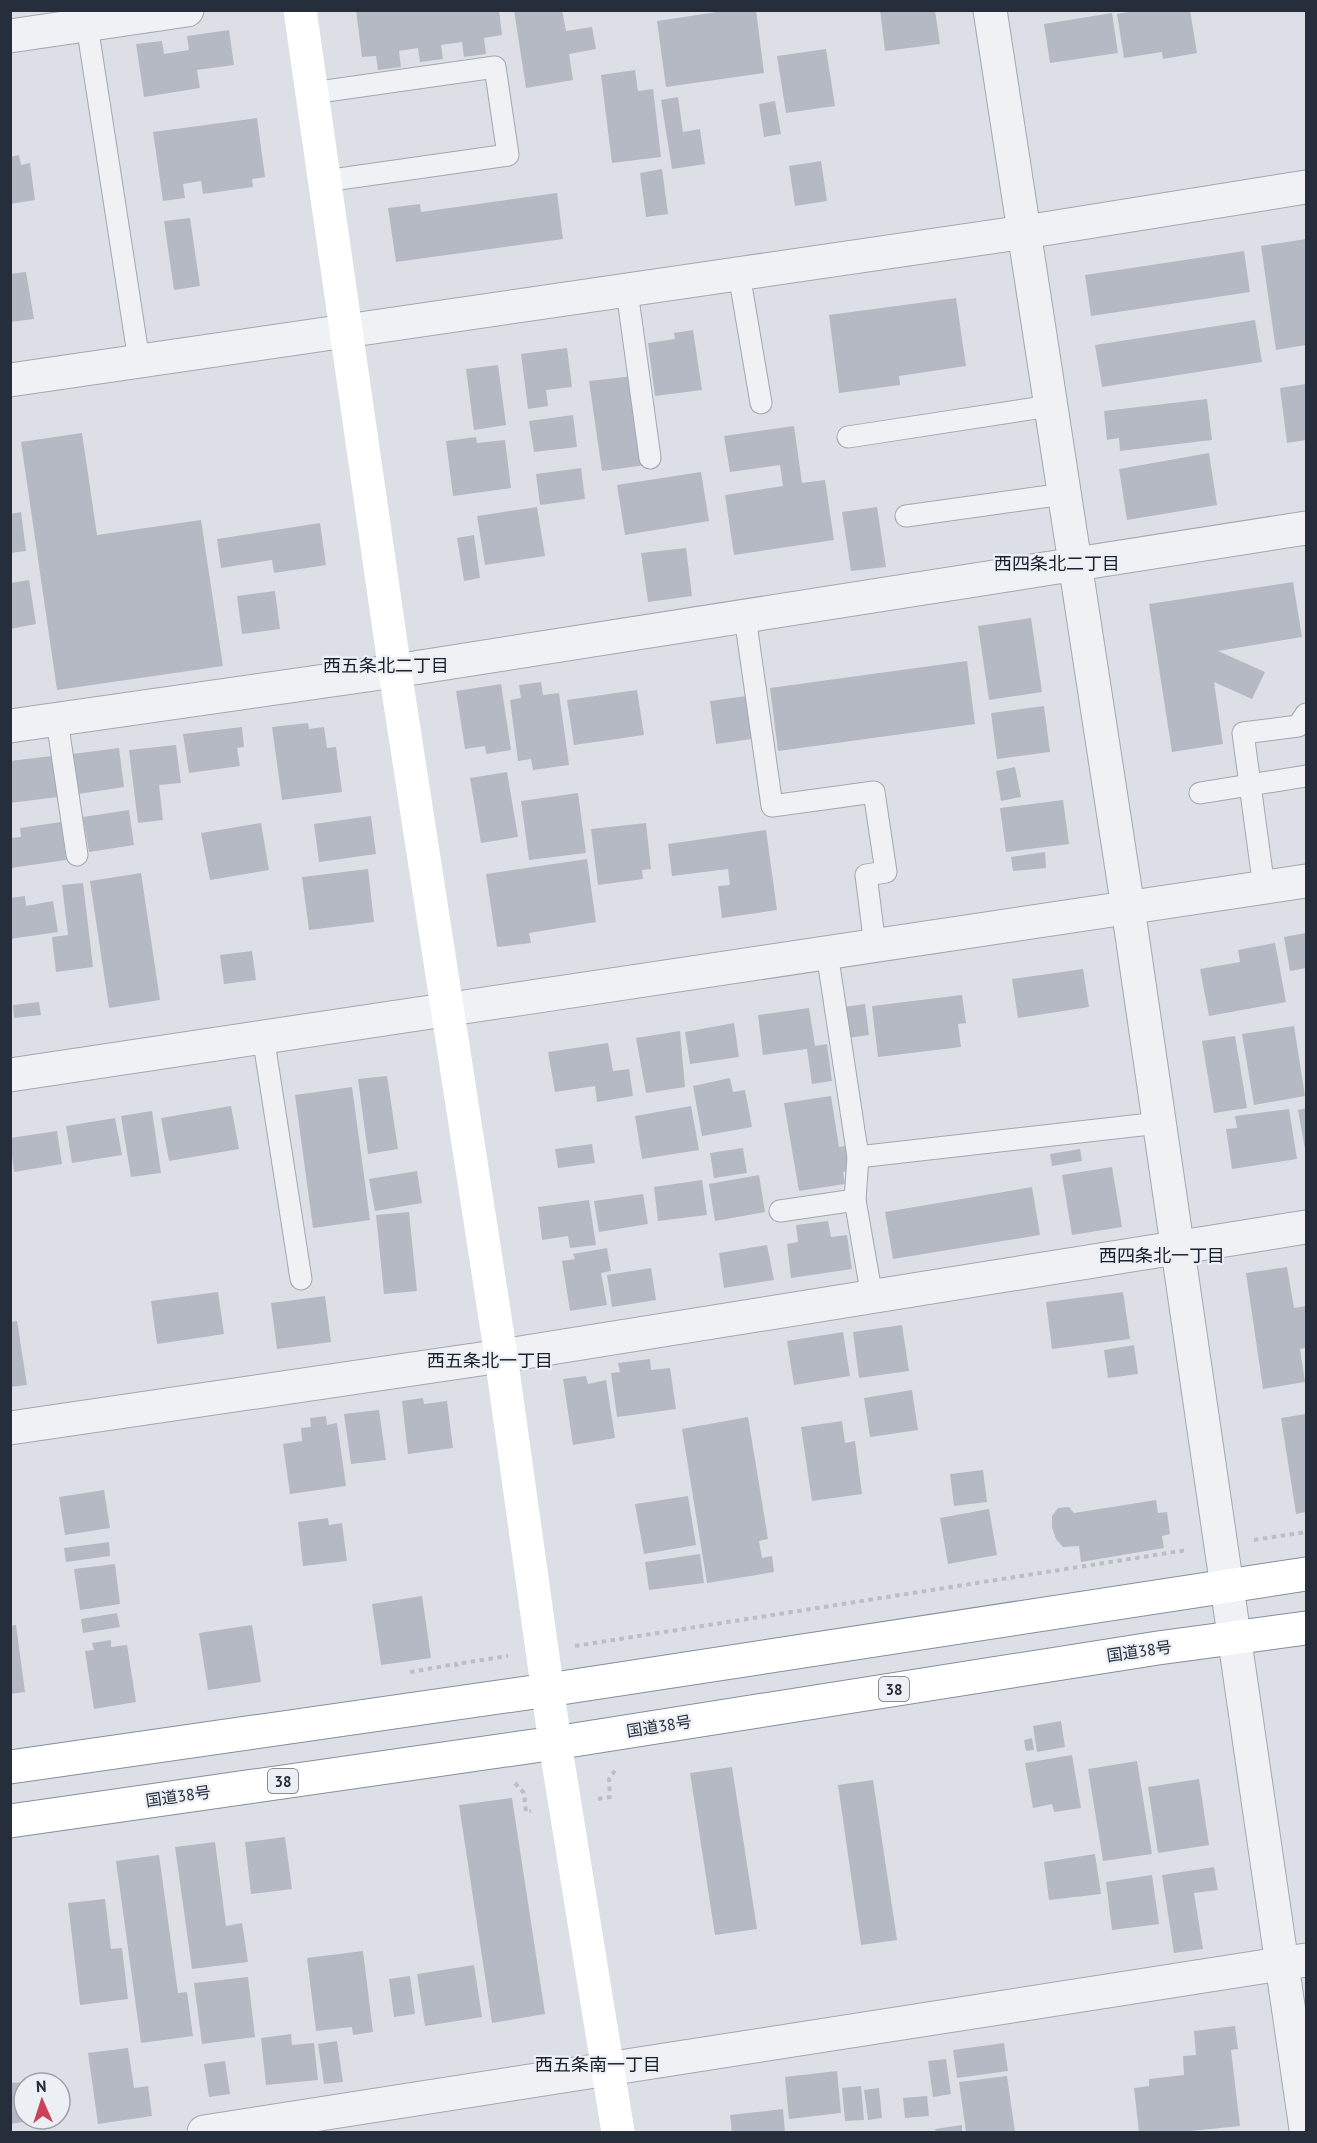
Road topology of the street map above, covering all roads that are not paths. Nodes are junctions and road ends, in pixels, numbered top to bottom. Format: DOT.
graph roads {
  1 [pos="188,10"];
  2 [pos="300,10"];
  3 [pos="990,10"];
  4 [pos="87,25"];
  5 [pos="10,36"];
  6 [pos="312,93"];
  7 [pos="325,182"];
  8 [pos="1306,187"];
  9 [pos="1025,232"];
  10 [pos="739,274"];
  11 [pos="627,291"];
  12 [pos="347,332"];
  13 [pos="139,361"];
  14 [pos="10,380"];
  15 [pos="761,403"];
  16 [pos="1050,406"];
  17 [pos="848,437"];
  18 [pos="651,458"];
  19 [pos="1064,494"];
  20 [pos="906,516"];
  21 [pos="1306,528"];
  22 [pos="1074,566"];
  23 [pos="746,617"];
  24 [pos="395,671"];
  25 [pos="1306,714"];
  26 [pos="57,720"];
  27 [pos="10,726"];
  28 [pos="1306,776"];
  29 [pos="1250,785"];
  30 [pos="1200,793"];
  31 [pos="77,855"];
  32 [pos="1306,881"];
  33 [pos="1264,888"];
  34 [pos="1128,908"];
  35 [pos="875,946"];
  36 [pos="827,953"];
  37 [pos="446,1010"];
  38 [pos="263,1036"];
  39 [pos="10,1075"];
  40 [pos="1159,1123"];
  41 [pos="858,1157"];
  42 [pos="855,1200"];
  43 [pos="780,1211"];
  44 [pos="1306,1227"];
  45 [pos="1178,1249"];
  46 [pos="301,1279"];
  47 [pos="872,1297"];
  48 [pos="501,1356"];
  49 [pos="10,1428"];
  50 [pos="1306,1574"];
  51 [pos="1226,1586"];
  52 [pos="1306,1628"];
  53 [pos="1234,1639"];
  54 [pos="548,1690"];
  55 [pos="555,1743"];
  56 [pos="10,1767"];
  57 [pos="10,1821"];
  58 [pos="1294,1962"];
  59 [pos="608,2069"];
  60 [pos="1306,2129"];
  61 [pos="204,2133"];
  62 [pos="618,2133"];
  1 -- 4 [label="street"];
  2 -- 6 [label="main road"];
  3 -- 9 [label="street"];
  4 -- 5 [label="street"];
  4 -- 13 [label="lane"];
  6 -- 7 [label="main road"];
  6 -- 7 [label="lane"];
  7 -- 12 [label="main road"];
  8 -- 9 [label="street"];
  9 -- 10 [label="street"];
  9 -- 16 [label="street"];
  10 -- 11 [label="street"];
  10 -- 15 [label="lane"];
  11 -- 12 [label="street"];
  11 -- 18 [label="lane"];
  12 -- 13 [label="street"];
  12 -- 24 [label="main road"];
  13 -- 14 [label="street"];
  16 -- 17 [label="lane"];
  16 -- 19 [label="street"];
  19 -- 20 [label="lane"];
  19 -- 22 [label="street"];
  21 -- 22 [label="street"];
  22 -- 23 [label="street"];
  22 -- 34 [label="street"];
  23 -- 24 [label="street"];
  23 -- 35 [label="lane"];
  24 -- 26 [label="street"];
  24 -- 37 [label="main road"];
  25 -- 29 [label="lane"];
  26 -- 27 [label="street"];
  26 -- 31 [label="lane"];
  28 -- 29 [label="lane"];
  29 -- 30 [label="lane"];
  29 -- 33 [label="lane"];
  32 -- 33 [label="street"];
  33 -- 34 [label="street"];
  34 -- 35 [label="street"];
  34 -- 40 [label="street"];
  35 -- 36 [label="street"];
  36 -- 37 [label="street"];
  36 -- 41 [label="lane"];
  37 -- 38 [label="street"];
  37 -- 48 [label="main road"];
  38 -- 39 [label="street"];
  38 -- 46 [label="lane"];
  40 -- 41 [label="lane"];
  40 -- 45 [label="street"];
  41 -- 42 [label="lane"];
  42 -- 43 [label="lane"];
  42 -- 47 [label="lane"];
  44 -- 45 [label="street"];
  45 -- 47 [label="street"];
  45 -- 51 [label="street"];
  47 -- 48 [label="street"];
  48 -- 49 [label="street"];
  48 -- 54 [label="main road"];
  50 -- 51 [label="main road"];
  51 -- 53 [label="street"];
  51 -- 54 [label="main road"];
  52 -- 53 [label="main road, 国道38号 / 38"];
  53 -- 55 [label="main road, 国道38号 / 38"];
  53 -- 58 [label="street"];
  54 -- 55 [label="main road"];
  54 -- 56 [label="main road"];
  55 -- 57 [label="main road, 国道38号 / 38"];
  55 -- 59 [label="main road"];
  58 -- 59 [label="street"];
  58 -- 60 [label="street"];
  59 -- 61 [label="street"];
  59 -- 62 [label="main road"];
}
